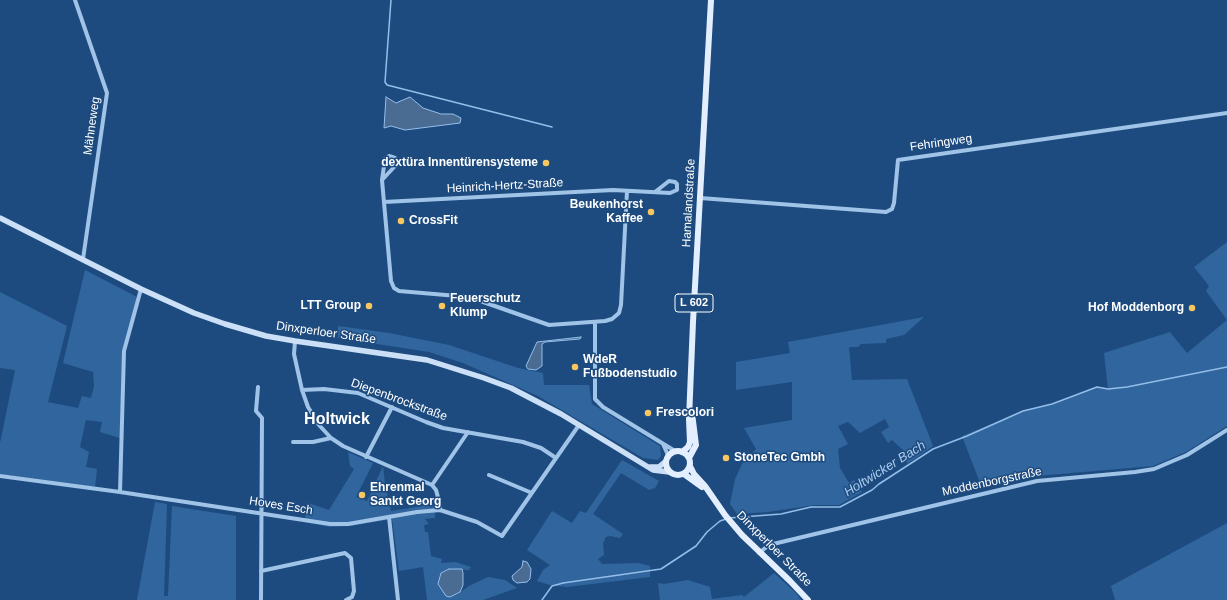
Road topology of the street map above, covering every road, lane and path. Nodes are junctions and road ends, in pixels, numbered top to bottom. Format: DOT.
graph roads {
  1 [pos="75,0"];
  2 [pos="711,0"];
  3 [pos="1227,113"];
  4 [pos="382,180"];
  5 [pos="627,191"];
  6 [pos="656,192"];
  7 [pos="700,198"];
  8 [pos="384,202"];
  9 [pos="0,218"];
  10 [pos="83,259"];
  11 [pos="141,289"];
  12 [pos="595,322"];
  13 [pos="295,341"];
  14 [pos="258,387"];
  15 [pos="302,390"];
  16 [pos="392,407"];
  17 [pos="690,408"];
  18 [pos="579,425"];
  19 [pos="1227,430"];
  20 [pos="468,432"];
  21 [pos="330,438"];
  22 [pos="293,442"];
  23 [pos="661,442"];
  24 [pos="675,451"];
  25 [pos="682,452"];
  26 [pos="366,458"];
  27 [pos="556,458"];
  28 [pos="667,458"];
  29 [pos="689,458"];
  30 [pos="647,466"];
  31 [pos="690,466"];
  32 [pos="669,472"];
  33 [pos="684,474"];
  34 [pos="489,475"];
  35 [pos="0,476"];
  36 [pos="432,485"];
  37 [pos="120,492"];
  38 [pos="532,493"];
  39 [pos="711,494"];
  40 [pos="440,510"];
  41 [pos="261,513"];
  42 [pos="390,517"];
  43 [pos="759,552"];
  44 [pos="261,571"];
  45 [pos="261,600"];
  46 [pos="346,600"];
  47 [pos="398,600"];
  48 [pos="808,600"];
  1 -- 10 [label="street, Mähneweg"];
  2 -- 7 [label="main road, Hamalandstraße / L 602"];
  3 -- 7 [label="street, Fehringweg"];
  4 -- 4 [label="street"];
  4 -- 8 [label="street"];
  5 -- 6 [label="street, Heinrich-Hertz-Straße"];
  5 -- 8 [label="street, Heinrich-Hertz-Straße"];
  5 -- 12 [label="street"];
  6 -- 6 [label="street, Heinrich-Hertz-Straße"];
  7 -- 17 [label="main road, Hamalandstraße / L 602"];
  8 -- 12 [label="street"];
  9 -- 10 [label="main road, Dinxperloer Straße"];
  10 -- 11 [label="main road, Dinxperloer Straße"];
  11 -- 13 [label="main road, Dinxperloer Straße"];
  11 -- 37 [label="street"];
  12 -- 23 [label="street"];
  13 -- 15 [label="street"];
  13 -- 18 [label="main road, Dinxperloer Straße"];
  14 -- 41 [label="street"];
  15 -- 16 [label="street, Diepenbrockstraße"];
  15 -- 21 [label="street"];
  16 -- 20 [label="street, Diepenbrockstraße"];
  16 -- 26 [label="street"];
  17 -- 25 [label="main road, Hamalandstraße / L 602"];
  17 -- 29 [label="main road, Hamalandstraße / L 602"];
  18 -- 27 [label="street, Hoves Esch"];
  18 -- 30 [label="main road, Dinxperloer Straße"];
  19 -- 43 [label="street, Moddenborgstraße"];
  20 -- 27 [label="street, Diepenbrockstraße"];
  20 -- 36 [label="street"];
  21 -- 22 [label="street"];
  21 -- 26 [label="street"];
  23 -- 24 [label="street"];
  23 -- 28 [label="street"];
  24 -- 25 [label="main road"];
  24 -- 28 [label="main road"];
  25 -- 29 [label="main road"];
  26 -- 36 [label="street"];
  27 -- 38 [label="street, Hoves Esch"];
  28 -- 30 [label="main road"];
  28 -- 32 [label="main road"];
  29 -- 31 [label="main road, L 602"];
  30 -- 32 [label="main road, Dinxperloer Straße"];
  31 -- 33 [label="main road"];
  31 -- 39 [label="main road, Dinxperloer Straße"];
  32 -- 33 [label="main road"];
  33 -- 39 [label="main road, Dinxperloer Straße"];
  34 -- 38 [label="street"];
  35 -- 37 [label="street, Hoves Esch"];
  36 -- 40 [label="street"];
  37 -- 41 [label="street, Hoves Esch"];
  38 -- 40 [label="street, Hoves Esch"];
  39 -- 43 [label="main road, Dinxperloer Straße"];
  40 -- 42 [label="street, Hoves Esch"];
  41 -- 42 [label="street, Hoves Esch"];
  41 -- 44 [label="street"];
  42 -- 47 [label="street"];
  43 -- 48 [label="main road, Dinxperloer Straße"];
  44 -- 45 [label="street"];
  44 -- 46 [label="street"];
}
